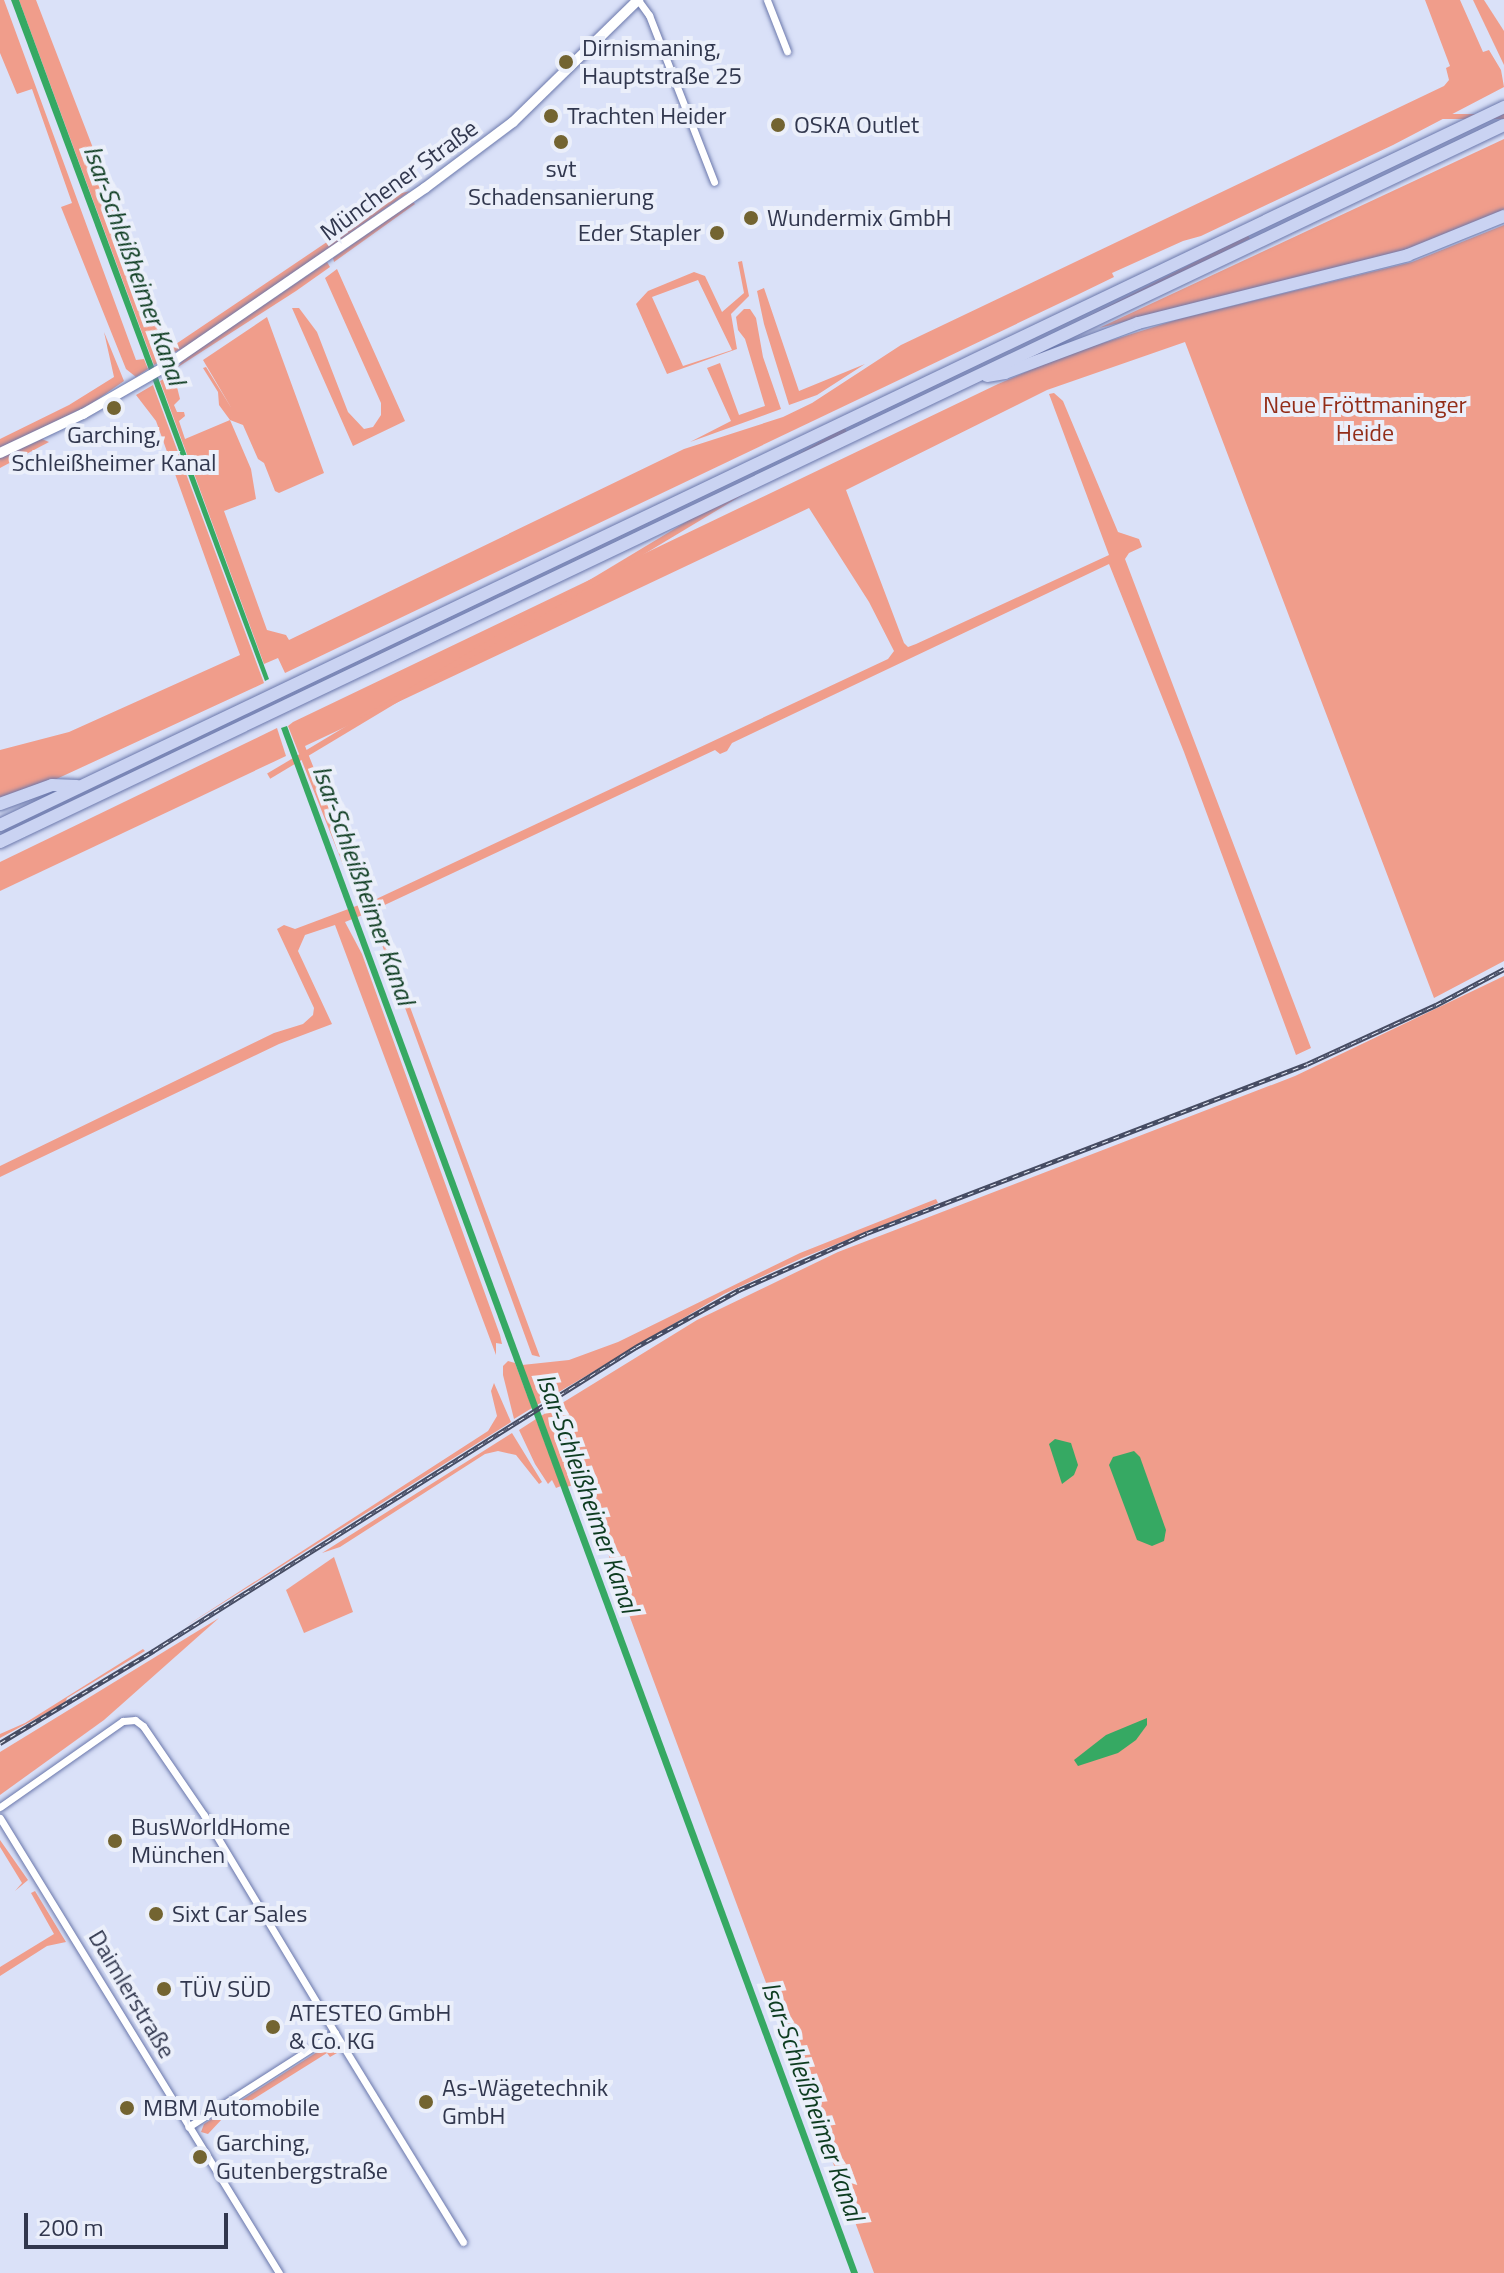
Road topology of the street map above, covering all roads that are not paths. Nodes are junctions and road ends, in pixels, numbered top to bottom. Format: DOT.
graph roads {
  1 [pos="638,0"];
  2 [pos="767,0"];
  3 [pos="787,51"];
  4 [pos="1504,105"];
  5 [pos="1504,125"];
  6 [pos="714,182"];
  7 [pos="1504,216"];
  8 [pos="972,378"];
  9 [pos="0,453"];
  10 [pos="80,786"];
  11 [pos="0,804"];
  12 [pos="0,825"];
  13 [pos="0,842"];
  14 [pos="0,1807"];
  15 [pos="0,1818"];
  16 [pos="335,2033"];
  17 [pos="188,2127"];
  18 [pos="463,2242"];
  19 [pos="279,2273"];
  1 -- 6 [label="street"];
  1 -- 9 [label="main road, Münchener Straße"];
  2 -- 3 [label="street"];
  4 -- 10 [label="highway"];
  5 -- 8 [label="highway"];
  7 -- 8 [label="highway"];
  8 -- 13 [label="highway"];
  10 -- 11 [label="highway"];
  10 -- 12 [label="highway"];
  14 -- 16 [label="street"];
  15 -- 17 [label="street, Daimlerstraße"];
  16 -- 17 [label="street"];
  16 -- 18 [label="street"];
  17 -- 19 [label="street, Daimlerstraße"];
}
